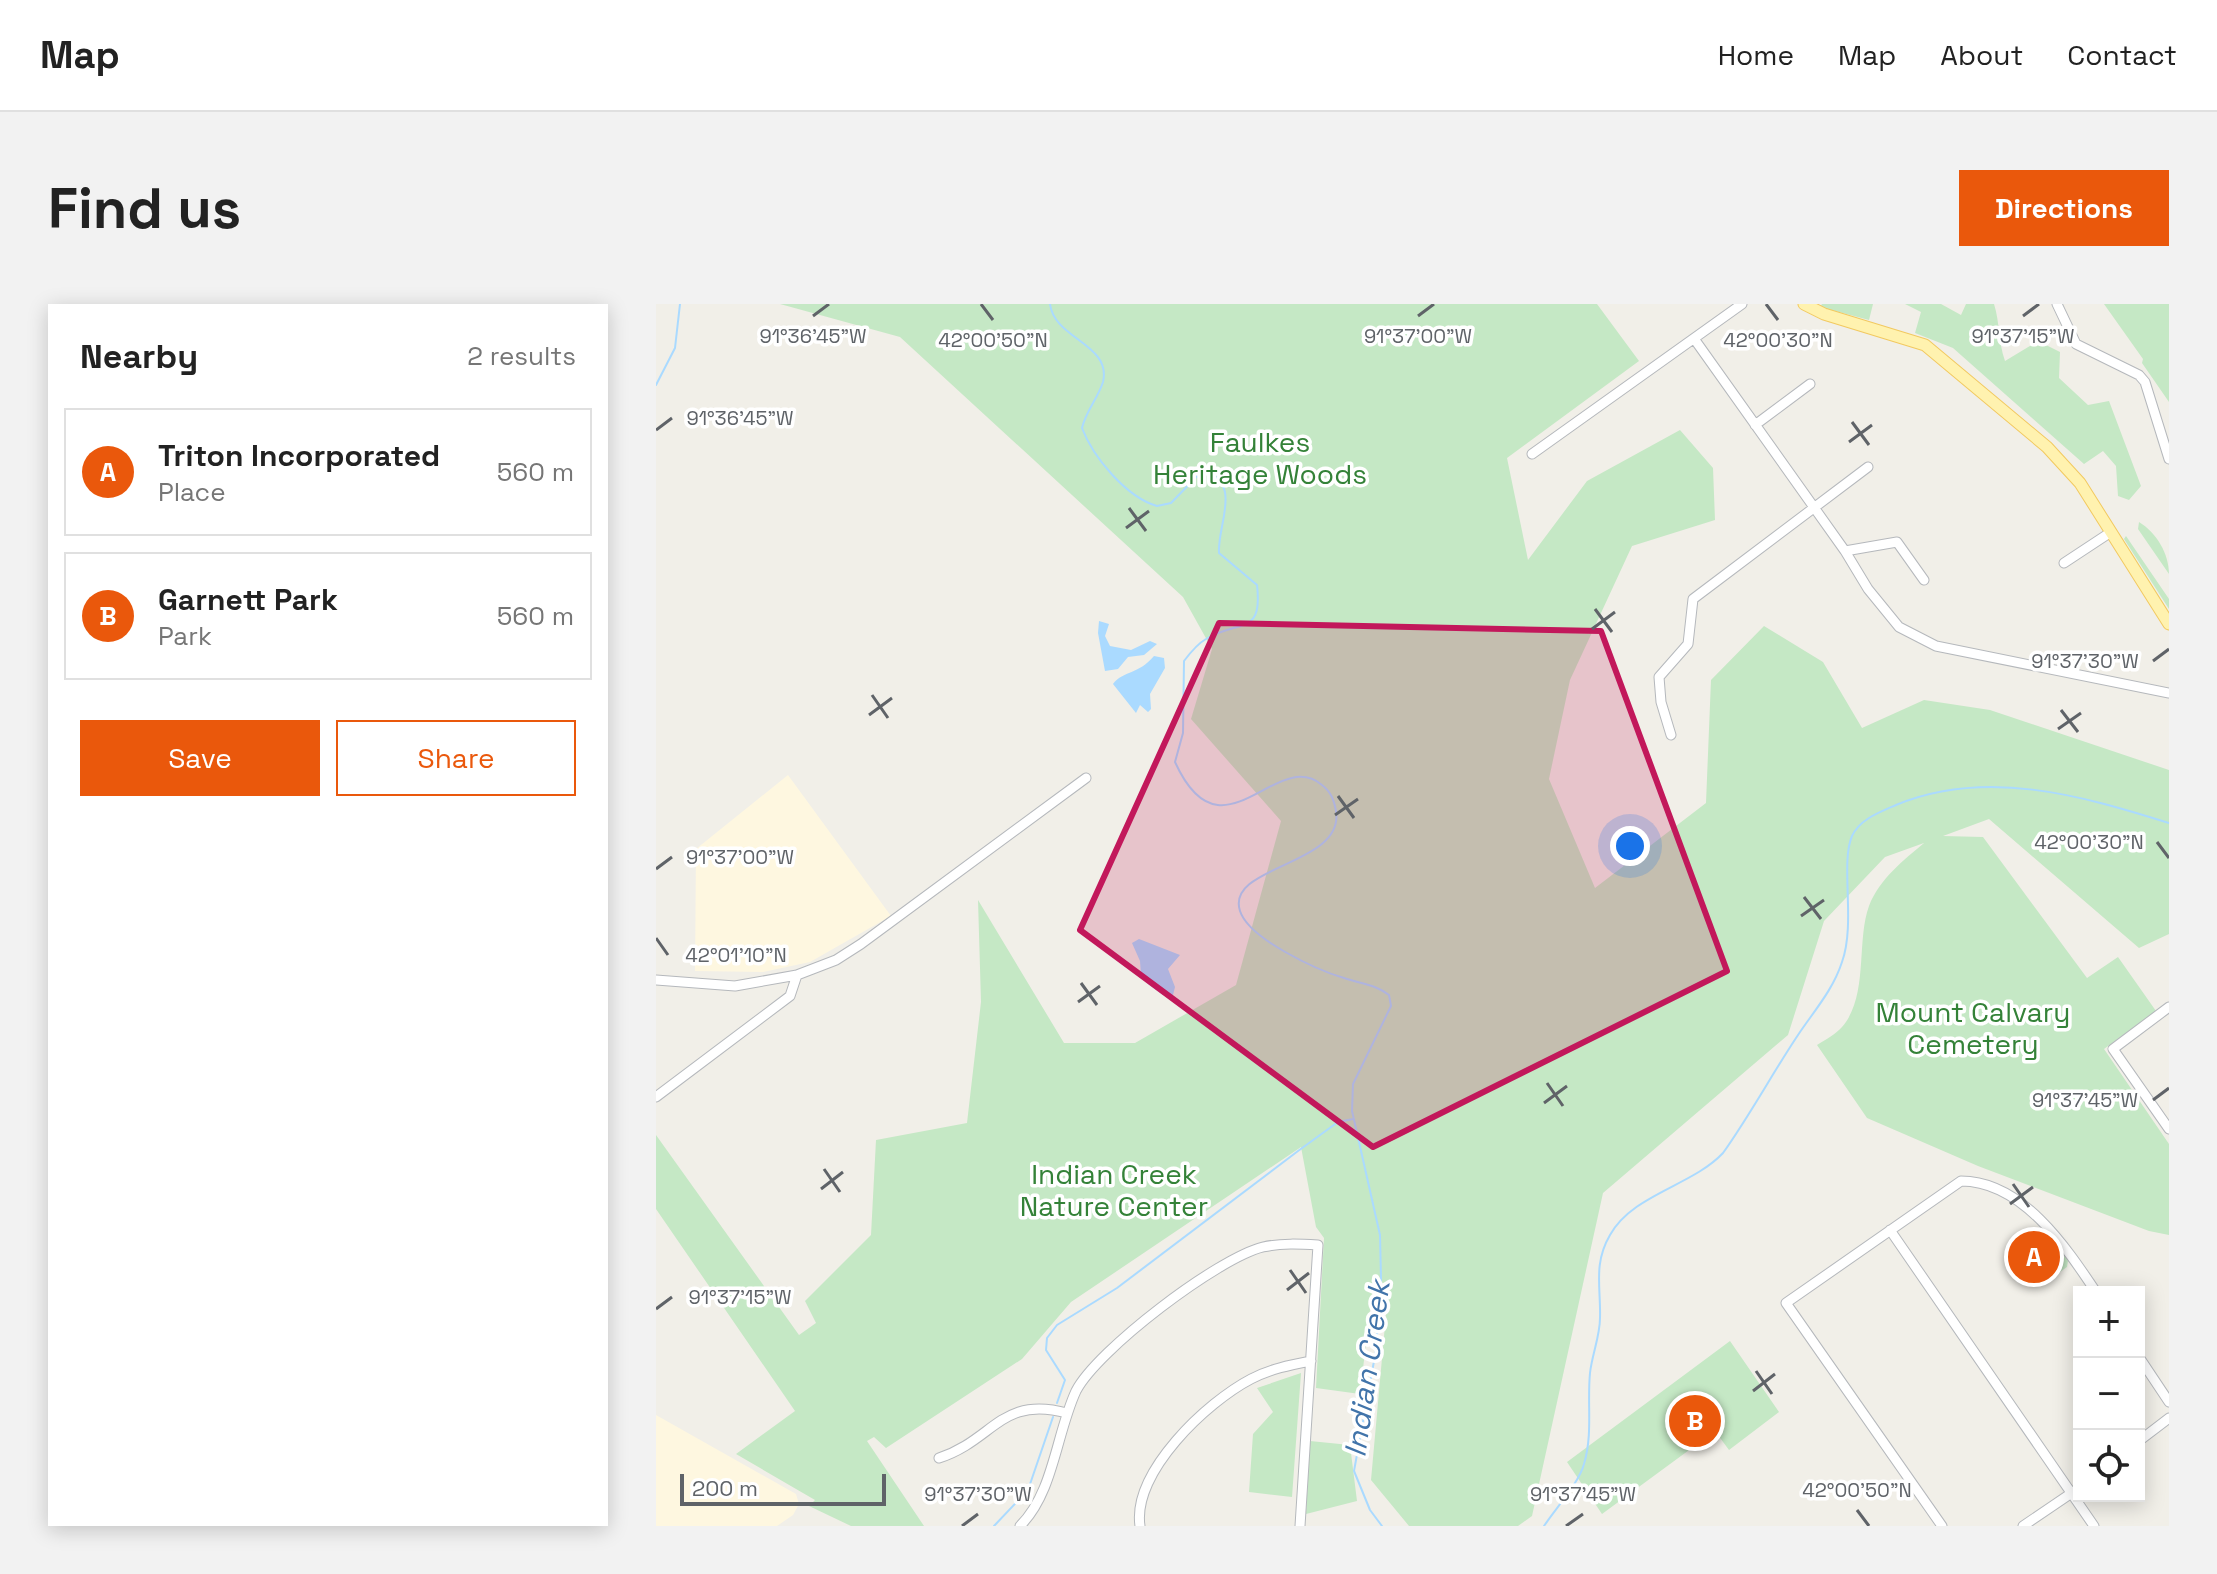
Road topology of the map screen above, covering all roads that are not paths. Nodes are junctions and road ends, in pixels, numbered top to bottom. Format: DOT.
graph roads {
  1 [pos="1742,304"];
  2 [pos="1804,304"];
  3 [pos="2057,304"];
  4 [pos="1695,340"];
  5 [pos="1810,384"];
  6 [pos="1755,425"];
  7 [pos="1532,454"];
  8 [pos="2169,459"];
  9 [pos="1868,467"];
  10 [pos="1814,508"];
  11 [pos="2111,532"];
  12 [pos="1845,551"];
  13 [pos="2064,563"];
  14 [pos="1924,580"];
  15 [pos="2169,624"];
  16 [pos="2169,693"];
  17 [pos="1671,735"];
  18 [pos="1086,778"];
  19 [pos="797,975"];
  20 [pos="656,980"];
  21 [pos="2169,1007"];
  22 [pos="656,1097"];
  23 [pos="2169,1129"];
  24 [pos="1890,1230"];
  25 [pos="2092,1286"];
  26 [pos="2140,1358"];
  27 [pos="1311,1361"];
  28 [pos="2169,1402"];
  29 [pos="1067,1413"];
  30 [pos="2169,1418"];
  31 [pos="2145,1436"];
  32 [pos="939,1458"];
  33 [pos="2073,1488"];
  34 [pos="2073,1492"];
  35 [pos="2081,1502"];
  36 [pos="1020,1526"];
  37 [pos="1140,1526"];
  38 [pos="1300,1526"];
  39 [pos="1942,1526"];
  40 [pos="2023,1526"];
  41 [pos="2094,1526"];
  1 -- 4 [label="street"];
  2 -- 11 [label="main road"];
  3 -- 8 [label="street"];
  4 -- 6 [label="street"];
  4 -- 7 [label="street"];
  5 -- 6 [label="street"];
  6 -- 10 [label="street"];
  9 -- 10 [label="street"];
  10 -- 12 [label="street"];
  10 -- 17 [label="street"];
  11 -- 13 [label="street"];
  11 -- 15 [label="main road"];
  12 -- 14 [label="street"];
  12 -- 16 [label="street"];
  18 -- 19 [label="street"];
  19 -- 20 [label="street"];
  19 -- 22 [label="street"];
  21 -- 23 [label="street"];
  24 -- 25 [label="street"];
  24 -- 33 [label="street"];
  24 -- 39 [label="street"];
  26 -- 28 [label="street"];
  27 -- 29 [label="street"];
  27 -- 37 [label="street"];
  27 -- 38 [label="street"];
  29 -- 32 [label="street"];
  29 -- 36 [label="street"];
  30 -- 31 [label="street"];
  34 -- 40 [label="street"];
  35 -- 41 [label="street"];
}
